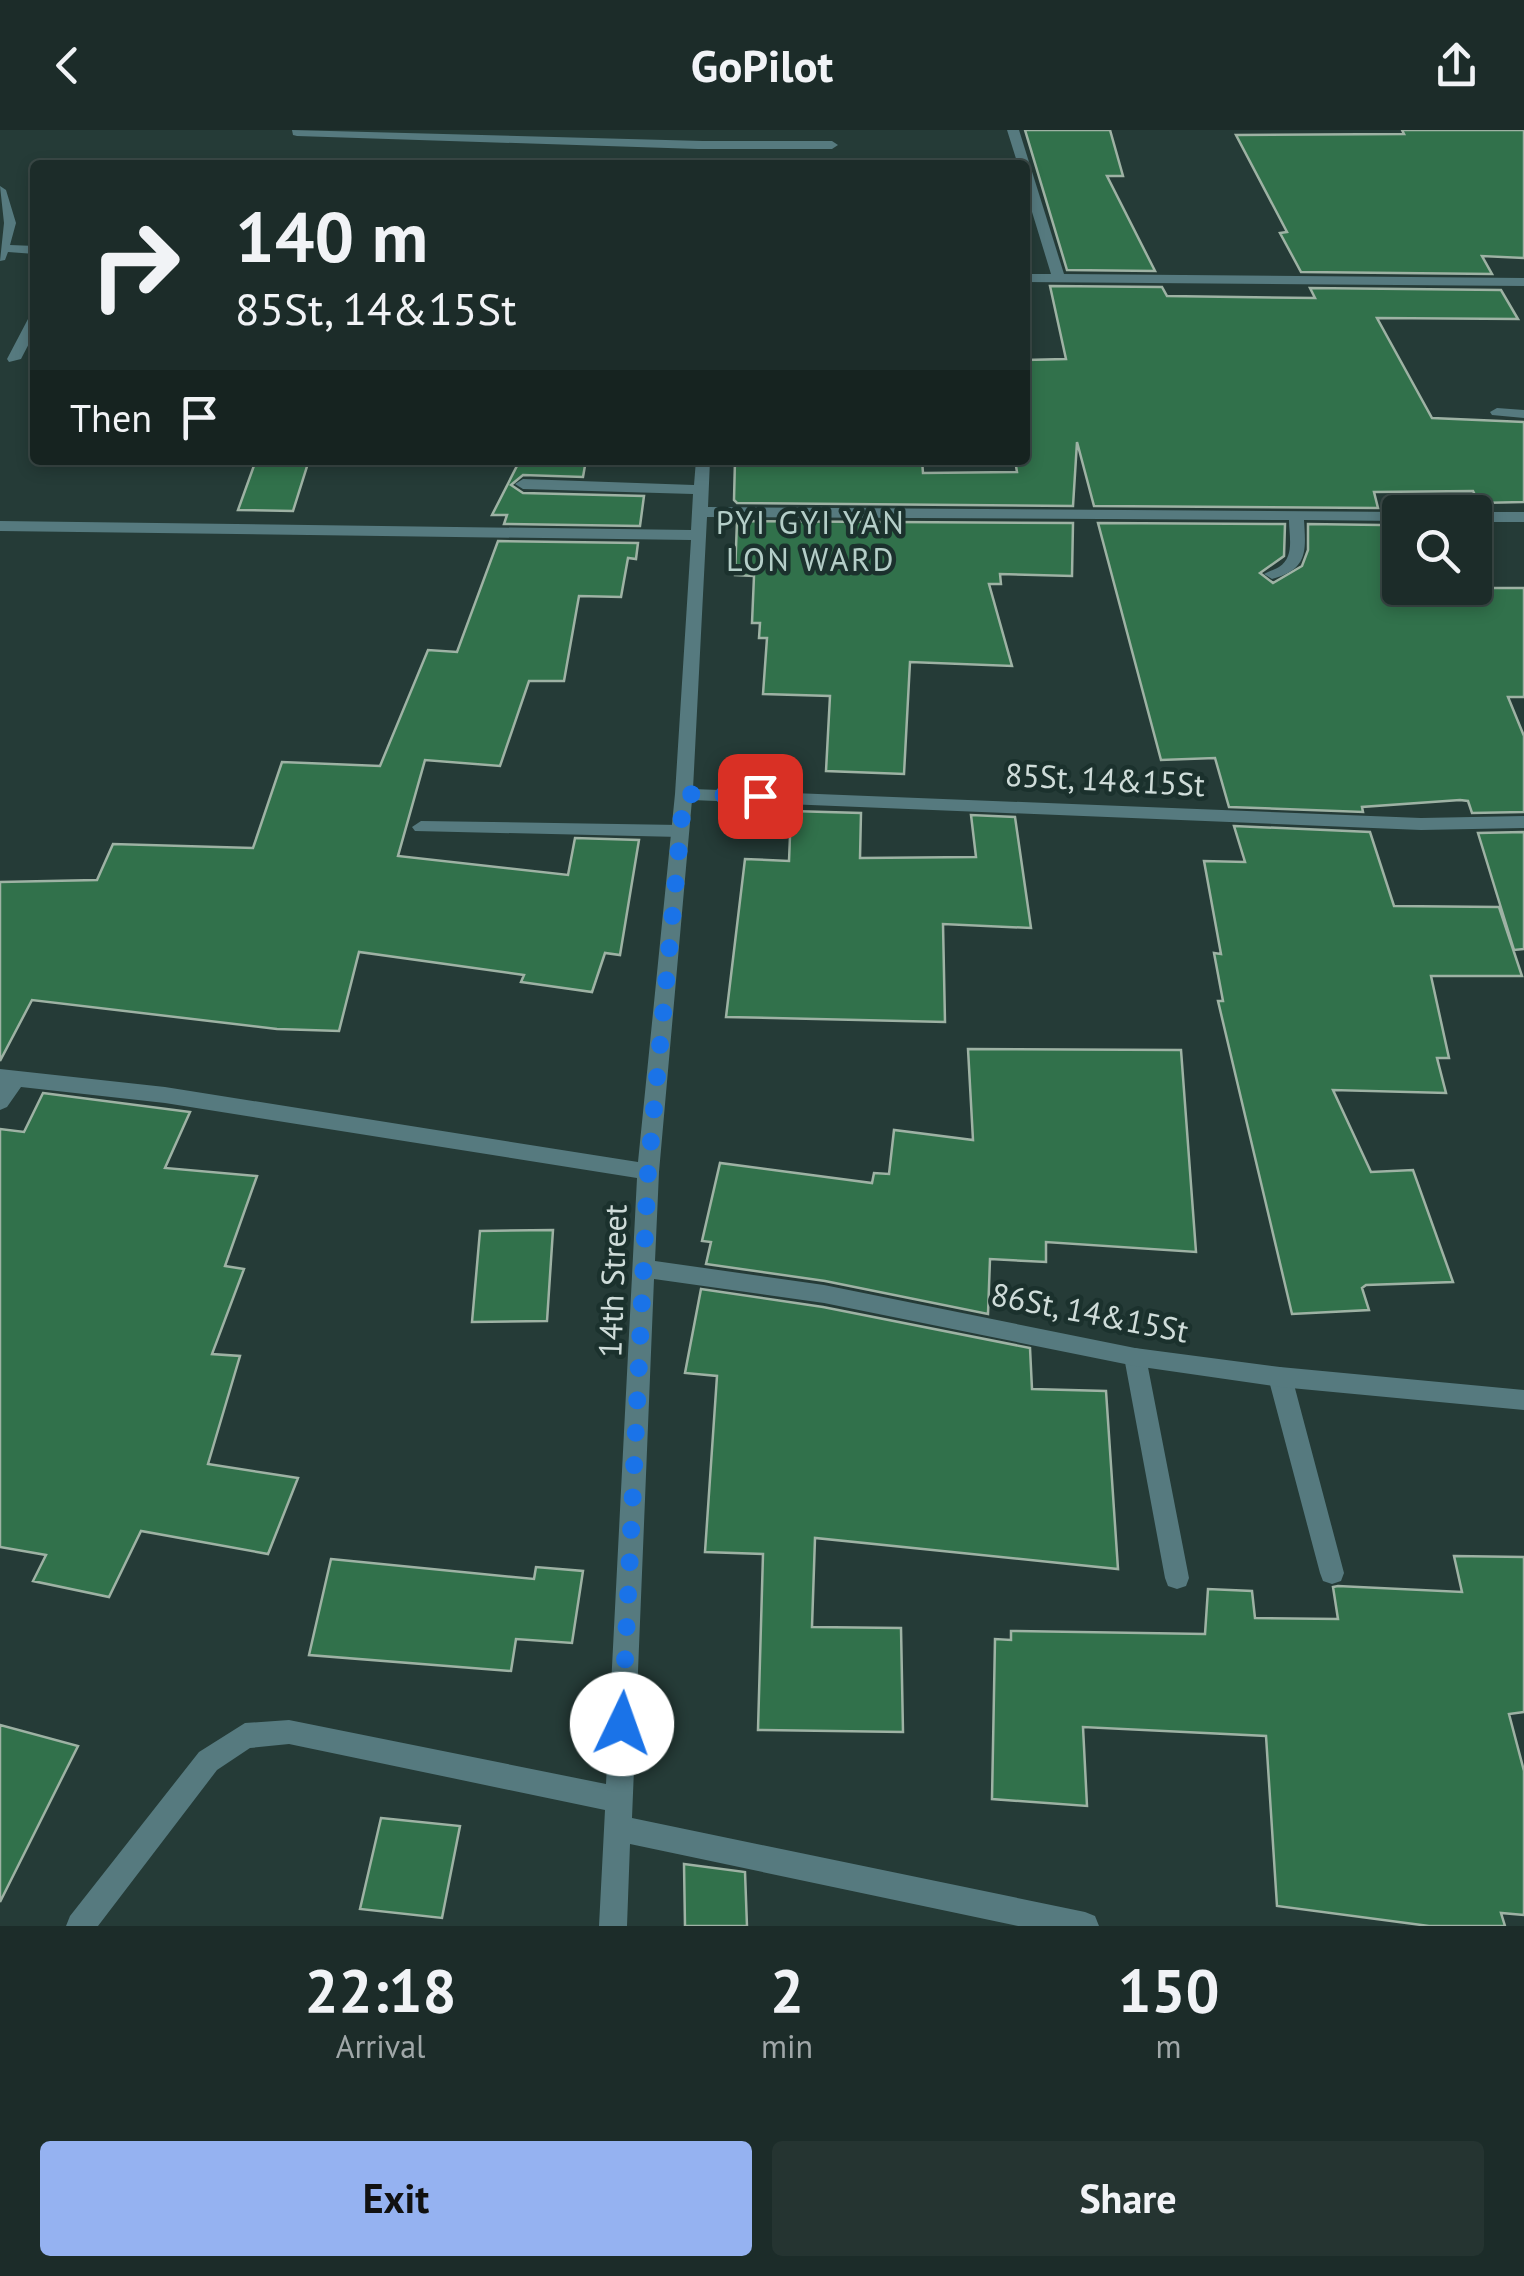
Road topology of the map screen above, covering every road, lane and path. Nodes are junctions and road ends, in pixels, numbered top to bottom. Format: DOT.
graph roads {
  1 [pos="1013,130"];
  2 [pos="298,132"];
  3 [pos="698,139"];
  4 [pos="832,145"];
  5 [pos="1022,160"];
  6 [pos="1030,186"];
  7 [pos="0,190"];
  8 [pos="30,250"];
  9 [pos="2,251"];
  10 [pos="1030,278"];
  11 [pos="1059,278"];
  12 [pos="1524,282"];
  13 [pos="30,328"];
  14 [pos="14,358"];
  15 [pos="1498,412"];
  16 [pos="1524,414"];
  17 [pos="704,465"];
  18 [pos="523,484"];
  19 [pos="701,501"];
  20 [pos="1296,516"];
  21 [pos="1382,516"];
  22 [pos="1492,517"];
  23 [pos="1524,517"];
  24 [pos="0,526"];
  25 [pos="700,535"];
  26 [pos="1272,574"];
  27 [pos="684,794"];
  28 [pos="1524,822"];
  29 [pos="421,827"];
  30 [pos="680,831"];
  31 [pos="7,1078"];
  32 [pos="0,1102"];
  33 [pos="648,1172"];
  34 [pos="647,1269"];
  35 [pos="1135,1357"];
  36 [pos="1280,1378"];
  37 [pos="1524,1400"];
  38 [pos="1332,1573"];
  39 [pos="1177,1578"];
  40 [pos="617,1814"];
  41 [pos="80,1926"];
  42 [pos="614,1926"];
  43 [pos="1085,1926"];
  1 -- 5 [label="street"];
  2 -- 3 [label="street"];
  3 -- 4 [label="street"];
  6 -- 11 [label="street"];
  7 -- 9 [label="street"];
  8 -- 9 [label="street"];
  10 -- 11 [label="street"];
  11 -- 12 [label="street"];
  13 -- 14 [label="street"];
  15 -- 16 [label="street"];
  17 -- 19 [label="street, 14th Street"];
  18 -- 19 [label="street"];
  19 -- 20 [label="street"];
  19 -- 25 [label="street, 14th Street"];
  20 -- 21 [label="street"];
  20 -- 26 [label="street"];
  22 -- 23 [label="street"];
  24 -- 25 [label="street"];
  25 -- 27 [label="street, 14th Street"];
  27 -- 28 [label="street, 85St, 14&15St"];
  27 -- 30 [label="street, 14th Street"];
  29 -- 30 [label="street"];
  30 -- 33 [label="street, 14th Street"];
  31 -- 32 [label="street"];
  31 -- 33 [label="street"];
  33 -- 34 [label="street, 14th Street"];
  34 -- 35 [label="street, 86St, 14&15St"];
  34 -- 40 [label="street, 14th Street"];
  35 -- 36 [label="street, 86St, 14&15St"];
  35 -- 39 [label="street"];
  36 -- 37 [label="street, 86St, 14&15St"];
  36 -- 38 [label="street"];
  40 -- 41 [label="street"];
  40 -- 42 [label="street, 14th Street"];
  40 -- 43 [label="street"];
}
